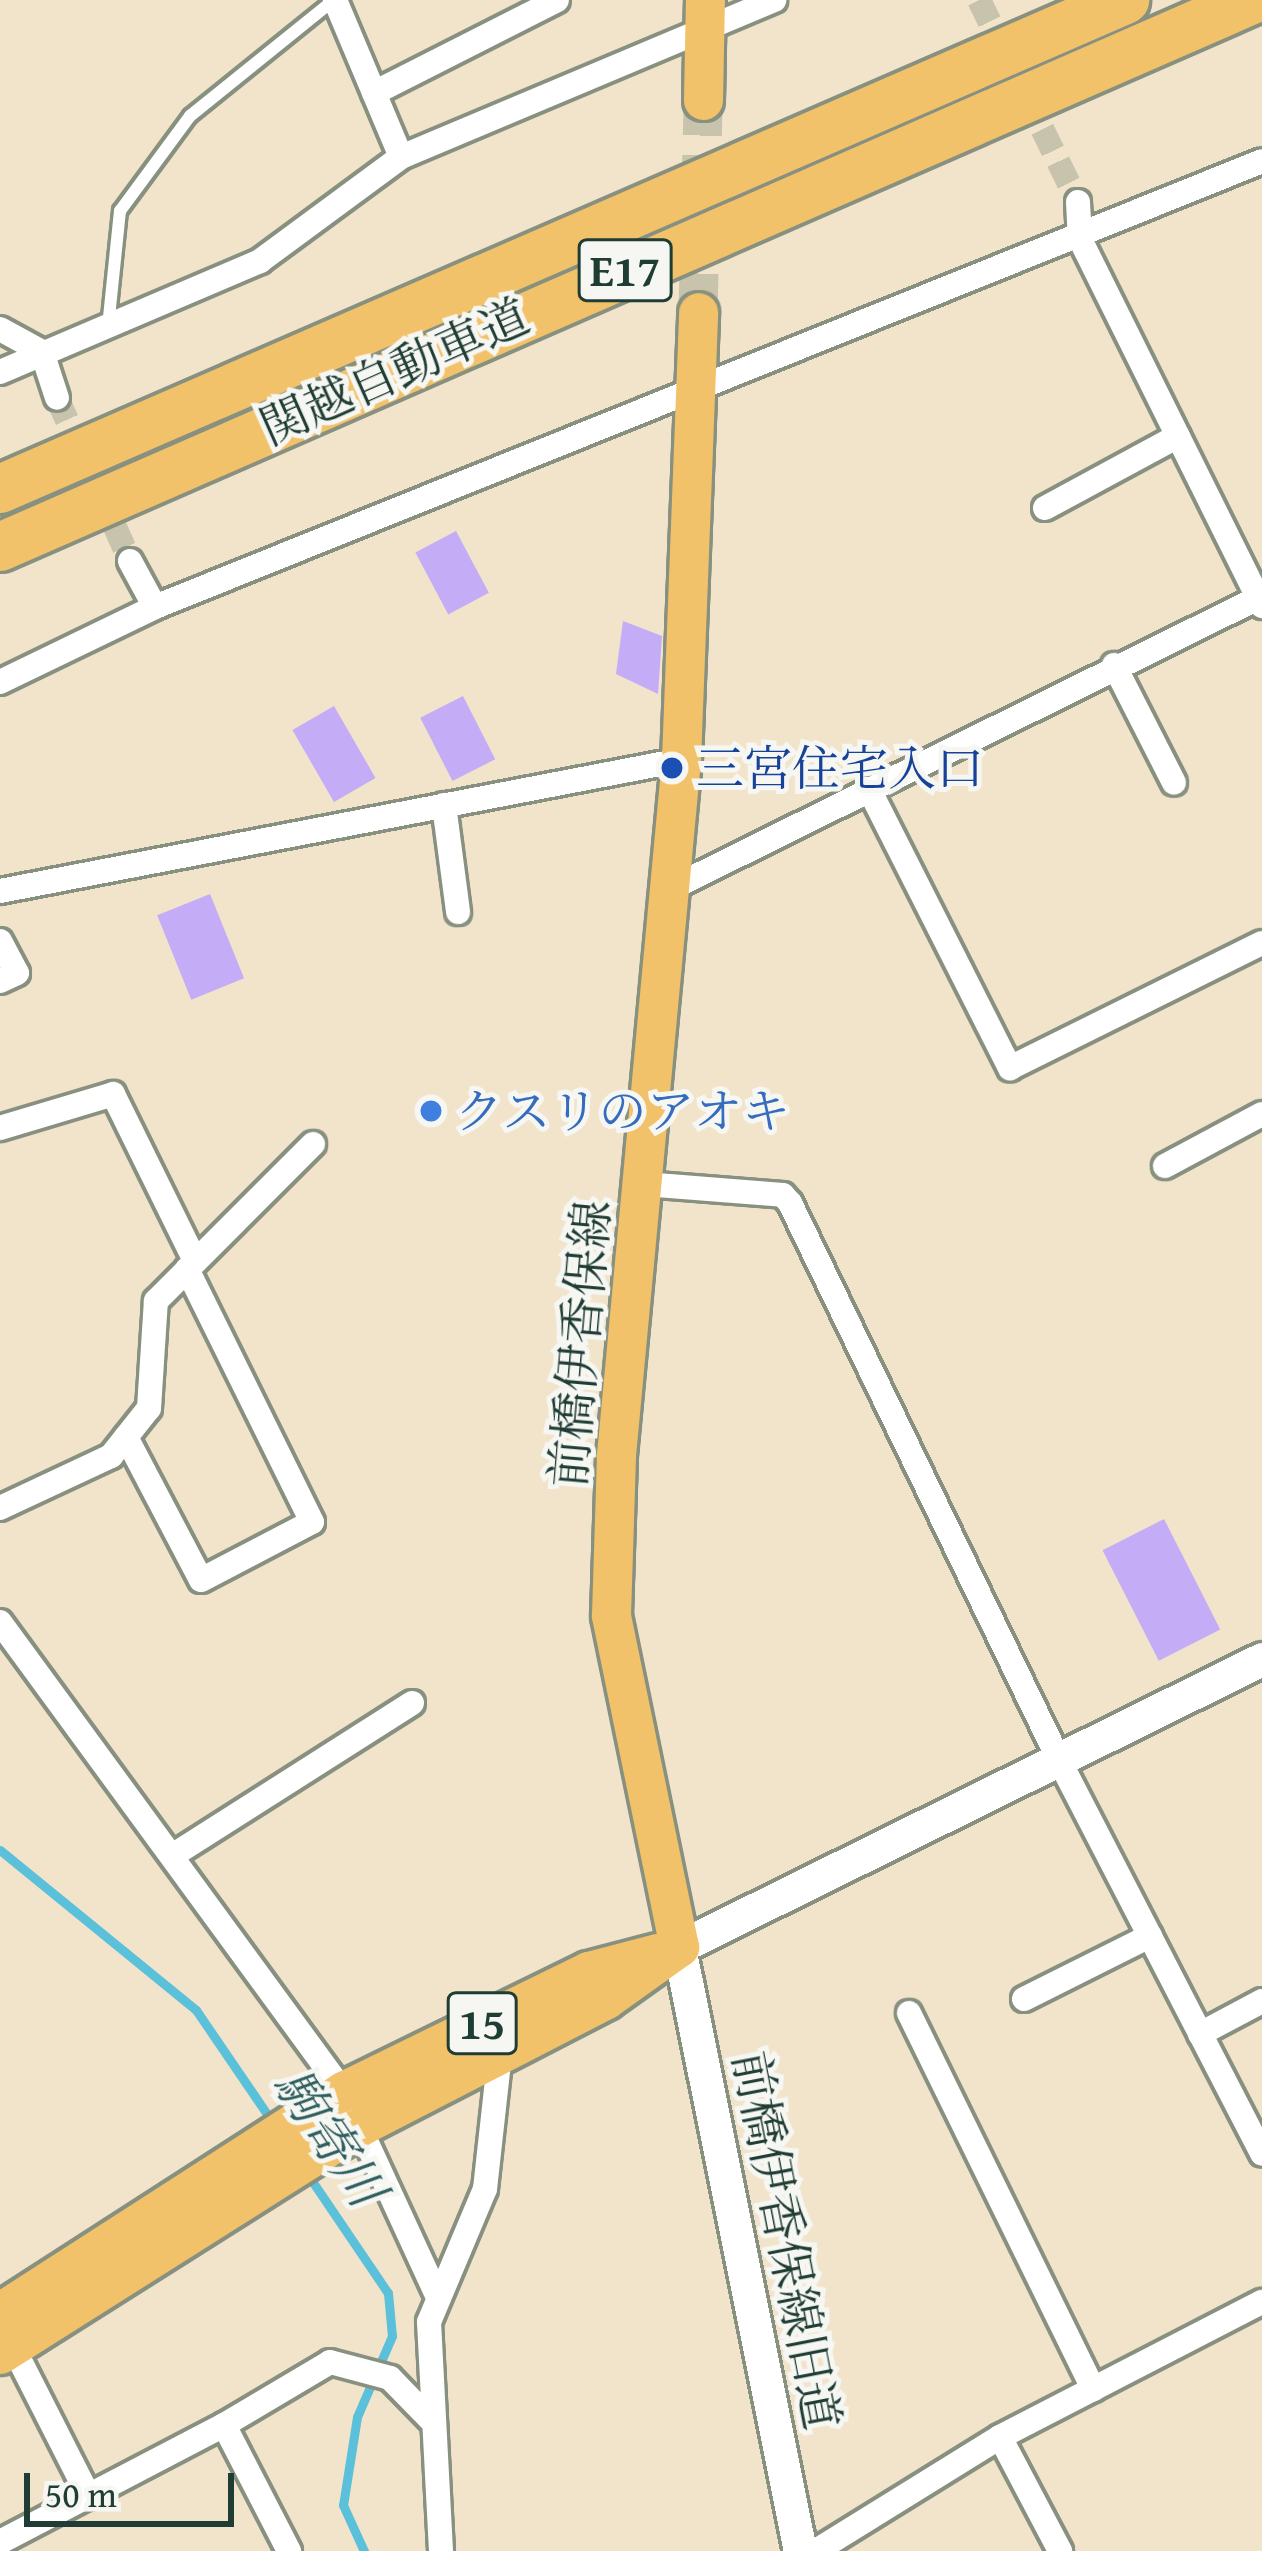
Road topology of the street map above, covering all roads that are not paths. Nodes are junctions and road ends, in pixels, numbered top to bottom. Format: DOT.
graph roads {
  1 [pos="334,0"];
  2 [pos="557,0"];
  3 [pos="774,0"];
  4 [pos="1125,0"];
  5 [pos="1252,0"];
  6 [pos="704,15"];
  7 [pos="374,94"];
  8 [pos="703,100"];
  9 [pos="401,157"];
  10 [pos="1262,161"];
  11 [pos="1078,202"];
  12 [pos="1080,239"];
  13 [pos="698,313"];
  14 [pos="108,327"];
  15 [pos="0,329"];
  16 [pos="42,352"];
  17 [pos="0,372"];
  18 [pos="700,388"];
  19 [pos="57,398"];
  20 [pos="1178,436"];
  21 [pos="0,489"];
  22 [pos="1045,508"];
  23 [pos="0,547"];
  24 [pos="130,560"];
  25 [pos="1261,600"];
  26 [pos="155,607"];
  27 [pos="1114,665"];
  28 [pos="0,682"];
  29 [pos="682,760"];
  30 [pos="1174,783"];
  31 [pos="869,789"];
  32 [pos="444,805"];
  33 [pos="670,889"];
  34 [pos="0,891"];
  35 [pos="458,912"];
  36 [pos="0,941"];
  37 [pos="1262,943"];
  38 [pos="0,981"];
  39 [pos="1262,1114"];
  40 [pos="0,1129"];
  41 [pos="313,1144"];
  42 [pos="1165,1166"];
  43 [pos="644,1184"];
  44 [pos="191,1265"];
  45 [pos="126,1437"];
  46 [pos="0,1508"];
  47 [pos="0,1622"];
  48 [pos="1262,1658"];
  49 [pos="412,1703"];
  50 [pos="1059,1760"];
  51 [pos="175,1854"];
  52 [pos="1150,1936"];
  53 [pos="679,1947"];
  54 [pos="1024,1999"];
  55 [pos="1262,2001"];
  56 [pos="909,2014"];
  57 [pos="1200,2034"];
  58 [pos="500,2054"];
  59 [pos="354,2107"];
  60 [pos="1262,2154"];
  61 [pos="436,2293"];
  62 [pos="1262,2302"];
  63 [pos="4,2337"];
  64 [pos="1093,2389"];
  65 [pos="430,2419"];
  66 [pos="224,2425"];
  67 [pos="1000,2437"];
  68 [pos="88,2497"];
  69 [pos="0,2542"];
  70 [pos="289,2551"];
  71 [pos="441,2551"];
  72 [pos="800,2551"];
  73 [pos="816,2551"];
  74 [pos="1060,2551"];
  1 -- 7 [label="street"];
  1 -- 14 [label="lane"];
  2 -- 7 [label="street"];
  3 -- 6 [label="street"];
  4 -- 21 [label="highway, 関越自動車道 / E17"];
  5 -- 23 [label="highway, 関越自動車道 / E17"];
  6 -- 8 [label="main road"];
  6 -- 9 [label="street"];
  7 -- 9 [label="street"];
  9 -- 14 [label="street"];
  10 -- 12 [label="street"];
  11 -- 12 [label="street"];
  12 -- 18 [label="street"];
  12 -- 20 [label="street"];
  13 -- 18 [label="main road, 前橋伊香保線"];
  14 -- 16 [label="street"];
  15 -- 16 [label="street"];
  16 -- 17 [label="street"];
  16 -- 19 [label="street"];
  18 -- 26 [label="street"];
  18 -- 29 [label="main road, 前橋伊香保線"];
  20 -- 22 [label="street"];
  20 -- 25 [label="street"];
  24 -- 26 [label="street"];
  25 -- 27 [label="street"];
  26 -- 28 [label="street"];
  27 -- 30 [label="street"];
  27 -- 31 [label="street"];
  29 -- 32 [label="street"];
  29 -- 33 [label="main road, 前橋伊香保線"];
  31 -- 33 [label="street"];
  31 -- 37 [label="street"];
  32 -- 34 [label="street"];
  32 -- 35 [label="street"];
  33 -- 43 [label="main road, 前橋伊香保線"];
  36 -- 38 [label="street"];
  39 -- 42 [label="street"];
  40 -- 44 [label="street"];
  41 -- 44 [label="street"];
  43 -- 50 [label="street"];
  43 -- 53 [label="main road, 前橋伊香保線"];
  44 -- 45 [label="street"];
  44 -- 45 [label="street"];
  45 -- 46 [label="street"];
  47 -- 51 [label="street"];
  48 -- 50 [label="street"];
  49 -- 51 [label="street"];
  50 -- 52 [label="street"];
  50 -- 53 [label="street"];
  51 -- 59 [label="street"];
  52 -- 54 [label="street"];
  52 -- 57 [label="street"];
  53 -- 58 [label="main road, 15"];
  53 -- 59 [label="main road, 15"];
  53 -- 72 [label="street, 前橋伊香保線旧道"];
  55 -- 57 [label="street"];
  56 -- 64 [label="street"];
  57 -- 60 [label="street"];
  58 -- 59 [label="main road, 15"];
  58 -- 61 [label="street"];
  59 -- 61 [label="street"];
  59 -- 63 [label="main road, 15"];
  61 -- 65 [label="street"];
  62 -- 64 [label="street"];
  63 -- 68 [label="street"];
  64 -- 67 [label="street"];
  65 -- 66 [label="street"];
  65 -- 71 [label="street"];
  66 -- 68 [label="street"];
  66 -- 70 [label="street"];
  67 -- 73 [label="street"];
  67 -- 74 [label="street"];
  68 -- 69 [label="street"];
}
